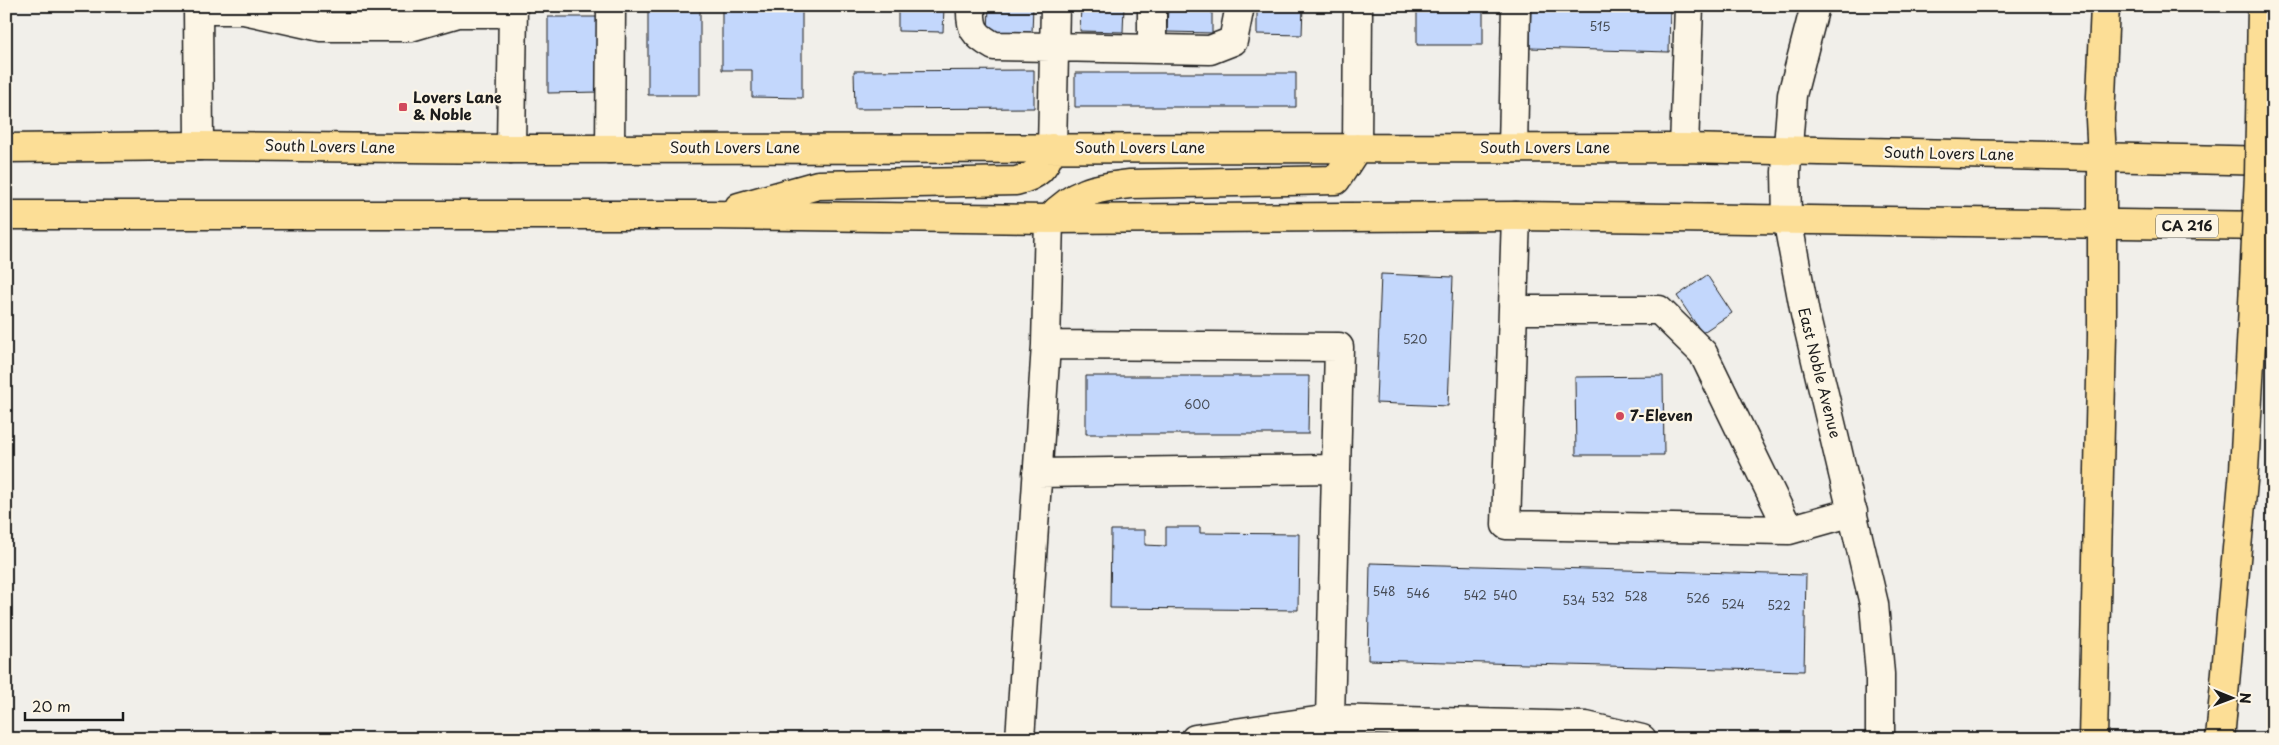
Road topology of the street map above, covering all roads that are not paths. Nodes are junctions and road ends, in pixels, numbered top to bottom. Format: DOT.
graph roads {
  1 [pos="611,6"];
  2 [pos="971,6"];
  3 [pos="1055,6"];
  4 [pos="1152,6"];
  5 [pos="1240,6"];
  6 [pos="1358,6"];
  7 [pos="1516,6"];
  8 [pos="1689,6"];
  9 [pos="1815,6"];
  10 [pos="2105,6"];
  11 [pos="2262,6"];
  12 [pos="198,8"];
  13 [pos="513,10"];
  14 [pos="1053,48"];
  15 [pos="1152,49"];
  16 [pos="199,146"];
  17 [pos="6,148"];
  18 [pos="1052,148"];
  19 [pos="1357,148"];
  20 [pos="1513,148"];
  21 [pos="1684,148"];
  22 [pos="511,149"];
  23 [pos="610,149"];
  24 [pos="1787,150"];
  25 [pos="2102,158"];
  26 [pos="2273,161"];
  27 [pos="6,215"];
  28 [pos="707,215"];
  29 [pos="1516,216"];
  30 [pos="1787,218"];
  31 [pos="1049,219"];
  32 [pos="2101,225"];
  33 [pos="2273,226"];
  34 [pos="1514,310"];
  35 [pos="1046,345"];
  36 [pos="1336,469"];
  37 [pos="1037,473"];
  38 [pos="1853,512"];
  39 [pos="1789,530"];
  40 [pos="1330,719"];
  41 [pos="1020,739"];
  42 [pos="1195,739"];
  43 [pos="1642,739"];
  44 [pos="1880,739"];
  45 [pos="2093,739"];
  46 [pos="2220,739"];
  1 -- 23 [label="street"];
  2 -- 14 [label="street"];
  3 -- 14 [label="street"];
  4 -- 15 [label="street"];
  5 -- 15 [label="street"];
  6 -- 19 [label="street"];
  7 -- 20 [label="street"];
  8 -- 21 [label="street"];
  9 -- 24 [label="street, East Noble Avenue"];
  10 -- 25 [label="main road"];
  11 -- 46 [label="main road, bridge"];
  12 -- 13 [label="street"];
  12 -- 16 [label="street"];
  13 -- 22 [label="street"];
  14 -- 15 [label="street"];
  14 -- 18 [label="street"];
  16 -- 17 [label="main road, South Lovers Lane"];
  16 -- 22 [label="main road, South Lovers Lane"];
  18 -- 19 [label="main road, South Lovers Lane"];
  18 -- 23 [label="main road, South Lovers Lane"];
  18 -- 28 [label="main road"];
  19 -- 20 [label="main road, South Lovers Lane"];
  19 -- 31 [label="main road"];
  20 -- 21 [label="main road, South Lovers Lane"];
  21 -- 24 [label="main road, South Lovers Lane"];
  22 -- 23 [label="main road, South Lovers Lane"];
  24 -- 25 [label="main road, South Lovers Lane"];
  24 -- 30 [label="street, East Noble Avenue"];
  25 -- 26 [label="main road, South Lovers Lane"];
  25 -- 32 [label="main road"];
  27 -- 28 [label="main road"];
  28 -- 31 [label="main road"];
  29 -- 30 [label="main road"];
  29 -- 31 [label="main road"];
  29 -- 34 [label="street"];
  30 -- 32 [label="main road"];
  30 -- 38 [label="street, East Noble Avenue"];
  31 -- 35 [label="street"];
  32 -- 33 [label="main road, CA 216"];
  32 -- 45 [label="main road"];
  34 -- 39 [label="street"];
  34 -- 39 [label="street"];
  35 -- 36 [label="street"];
  35 -- 37 [label="street"];
  36 -- 37 [label="street"];
  36 -- 40 [label="street"];
  37 -- 41 [label="street"];
  38 -- 39 [label="street"];
  38 -- 44 [label="street, East Noble Avenue"];
  40 -- 42 [label="street"];
  40 -- 43 [label="street"];
}
